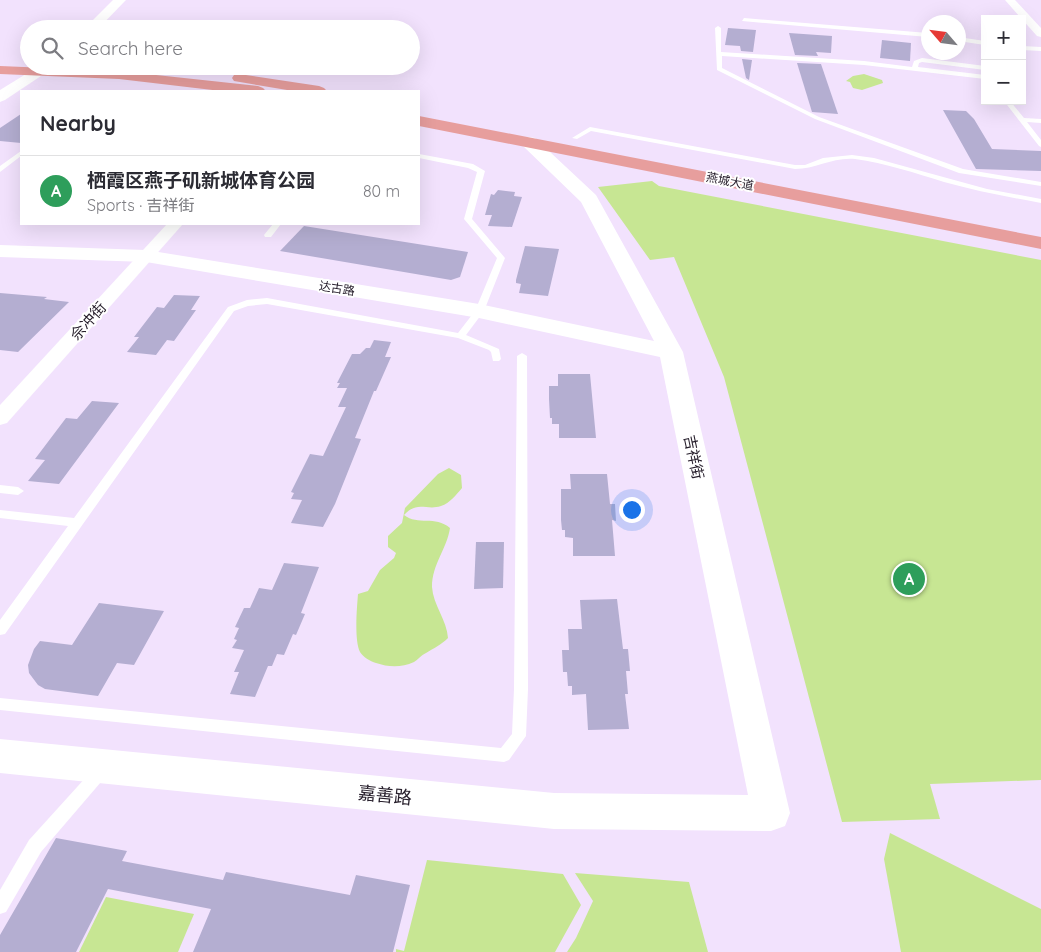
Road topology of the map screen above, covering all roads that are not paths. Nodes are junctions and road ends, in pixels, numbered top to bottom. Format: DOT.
graph roads {
  1 [pos="120,0"];
  2 [pos="1010,0"];
  3 [pos="99,20"];
  4 [pos="744,20"];
  5 [pos="718,28"];
  6 [pos="1040,32"];
  7 [pos="921,34"];
  8 [pos="966,40"];
  9 [pos="981,42"];
  10 [pos="1026,48"];
  11 [pos="1041,49"];
  12 [pos="719,54"];
  13 [pos="0,61"];
  14 [pos="20,62"];
  15 [pos="981,67"];
  16 [pos="915,68"];
  17 [pos="20,69"];
  18 [pos="0,70"];
  19 [pos="35,75"];
  20 [pos="119,75"];
  21 [pos="206,75"];
  22 [pos="981,76"];
  23 [pos="251,90"];
  24 [pos="313,90"];
  25 [pos="0,97"];
  26 [pos="1010,105"];
  27 [pos="420,109"];
  28 [pos="1022,120"];
  29 [pos="420,121"];
  30 [pos="1041,121"];
  31 [pos="574,138"];
  32 [pos="529,142"];
  33 [pos="1041,145"];
  34 [pos="18,155"];
  35 [pos="0,156"];
  36 [pos="420,156"];
  37 [pos="0,170"];
  38 [pos="1041,184"];
  39 [pos="1041,201"];
  40 [pos="944,207"];
  41 [pos="175,225"];
  42 [pos="275,225"];
  43 [pos="268,235"];
  44 [pos="1041,243"];
  45 [pos="0,250"];
  46 [pos="146,256"];
  47 [pos="479,311"];
  48 [pos="460,336"];
  49 [pos="671,352"];
  50 [pos="522,356"];
  51 [pos="496,359"];
  52 [pos="0,418"];
  53 [pos="0,489"];
  54 [pos="18,491"];
  55 [pos="0,514"];
  56 [pos="76,523"];
  57 [pos="0,630"];
  58 [pos="0,704"];
  59 [pos="0,756"];
  60 [pos="105,767"];
  61 [pos="771,813"];
  62 [pos="0,906"];
  1 -- 3 [label="street"];
  2 -- 6 [label="street"];
  4 -- 7 [label="lane"];
  5 -- 12 [label="lane"];
  8 -- 9 [label="lane"];
  10 -- 11 [label="lane"];
  12 -- 16 [label="lane"];
  12 -- 38 [label="lane"];
  13 -- 14 [label="main road"];
  15 -- 16 [label="lane"];
  16 -- 22 [label="lane"];
  17 -- 18 [label="main road"];
  19 -- 25 [label="street"];
  20 -- 23 [label="main road"];
  21 -- 24 [label="main road"];
  26 -- 28 [label="lane"];
  27 -- 31 [label="main road, 燕城大道"];
  28 -- 30 [label="lane"];
  28 -- 33 [label="lane"];
  29 -- 32 [label="main road, 燕城大道"];
  31 -- 39 [label="lane"];
  31 -- 40 [label="main road, 燕城大道"];
  32 -- 44 [label="main road, 燕城大道"];
  32 -- 49 [label="street, 吉祥街"];
  34 -- 35 [label="lane"];
  34 -- 37 [label="lane"];
  36 -- 47 [label="lane"];
  41 -- 46 [label="street, 佘冲街"];
  42 -- 43 [label="lane"];
  45 -- 46 [label="street, 达古路"];
  46 -- 47 [label="street, 达古路"];
  46 -- 52 [label="street, 佘冲街"];
  47 -- 48 [label="lane"];
  47 -- 49 [label="street, 达古路"];
  48 -- 51 [label="lane"];
  48 -- 56 [label="lane"];
  49 -- 61 [label="street, 吉祥街"];
  50 -- 58 [label="lane"];
  53 -- 54 [label="lane"];
  55 -- 56 [label="lane"];
  56 -- 57 [label="lane"];
  59 -- 60 [label="street, 嘉善路"];
  60 -- 61 [label="street, 嘉善路"];
  60 -- 62 [label="lane"];
}
